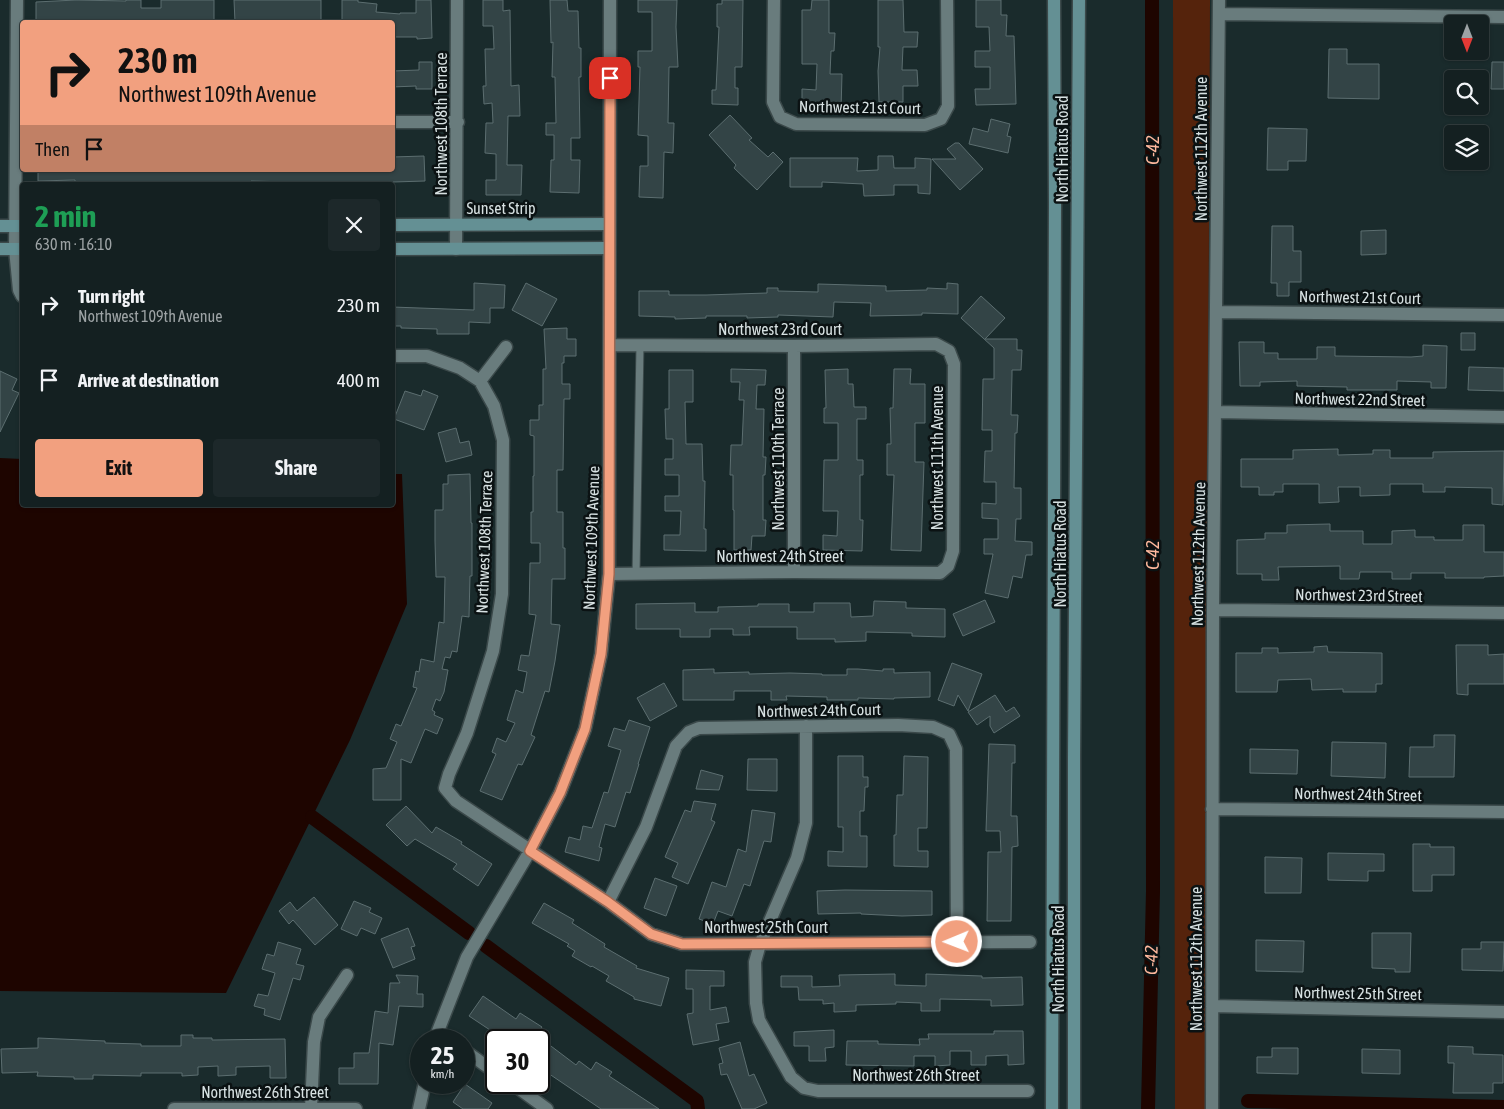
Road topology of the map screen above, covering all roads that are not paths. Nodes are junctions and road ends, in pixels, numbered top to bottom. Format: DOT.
graph roads {
  1 [pos="16,0"];
  2 [pos="457,0"];
  3 [pos="610,0"];
  4 [pos="774,0"];
  5 [pos="947,0"];
  6 [pos="1054,0"];
  7 [pos="1079,0"];
  8 [pos="1219,0"];
  9 [pos="1219,14"];
  10 [pos="1504,17"];
  11 [pos="20,122"];
  12 [pos="395,122"];
  13 [pos="458,122"];
  14 [pos="1055,203"];
  15 [pos="1078,203"];
  16 [pos="395,224"];
  17 [pos="457,224"];
  18 [pos="609,224"];
  19 [pos="0,226"];
  20 [pos="19,226"];
  21 [pos="609,248"];
  22 [pos="0,249"];
  23 [pos="19,249"];
  24 [pos="395,249"];
  25 [pos="456,249"];
  26 [pos="20,292"];
  27 [pos="1216,312"];
  28 [pos="1504,315"];
  29 [pos="610,345"];
  30 [pos="640,345"];
  31 [pos="794,346"];
  32 [pos="506,347"];
  33 [pos="949,350"];
  34 [pos="395,356"];
  35 [pos="480,381"];
  36 [pos="1215,412"];
  37 [pos="1504,418"];
  38 [pos="948,566"];
  39 [pos="794,572"];
  40 [pos="609,574"];
  41 [pos="636,574"];
  42 [pos="1213,610"];
  43 [pos="1504,613"];
  44 [pos="806,726"];
  45 [pos="449,774"];
  46 [pos="1212,809"];
  47 [pos="1504,812"];
  48 [pos="530,851"];
  49 [pos="608,902"];
  50 [pos="957,942"];
  51 [pos="1030,942"];
  52 [pos="760,944"];
  53 [pos="347,975"];
  54 [pos="1212,1006"];
  55 [pos="1504,1012"];
  56 [pos="439,1029"];
  57 [pos="1028,1091"];
  58 [pos="422,1094"];
  59 [pos="526,1094"];
  60 [pos="311,1108"];
  61 [pos="174,1109"];
  62 [pos="356,1109"];
  63 [pos="419,1109"];
  64 [pos="547,1109"];
  65 [pos="1052,1109"];
  66 [pos="1074,1109"];
  67 [pos="1212,1109"];
  1 -- 11 [label="street"];
  2 -- 13 [label="street, Northwest 108th Terrace"];
  3 -- 18 [label="street, Northwest 109th Avenue"];
  4 -- 5 [label="street, Northwest 21st Court"];
  6 -- 14 [label="main road, North Hiatus Road"];
  7 -- 15 [label="main road, North Hiatus Road"];
  8 -- 9 [label="street, Northwest 112th Avenue"];
  9 -- 10 [label="street"];
  9 -- 27 [label="street, Northwest 112th Avenue"];
  11 -- 20 [label="street"];
  12 -- 13 [label="street"];
  13 -- 17 [label="street, Northwest 108th Terrace"];
  14 -- 15 [label="main road"];
  14 -- 65 [label="main road, North Hiatus Road"];
  15 -- 66 [label="main road, North Hiatus Road"];
  16 -- 17 [label="main road, Sunset Strip"];
  17 -- 18 [label="main road, Sunset Strip"];
  17 -- 25 [label="street, Northwest 108th Terrace"];
  18 -- 21 [label="street, Northwest 109th Avenue"];
  19 -- 20 [label="main road"];
  20 -- 23 [label="street"];
  21 -- 25 [label="main road"];
  21 -- 29 [label="street, Northwest 109th Avenue"];
  22 -- 23 [label="main road"];
  23 -- 26 [label="street"];
  24 -- 25 [label="main road"];
  27 -- 28 [label="street, Northwest 21st Court"];
  27 -- 36 [label="street, Northwest 112th Avenue"];
  29 -- 30 [label="street, Northwest 23rd Court"];
  29 -- 40 [label="street, Northwest 109th Avenue"];
  30 -- 31 [label="street, Northwest 23rd Court"];
  30 -- 41 [label="lane"];
  31 -- 33 [label="street, Northwest 23rd Court"];
  31 -- 39 [label="street, Northwest 110th Terrace"];
  32 -- 35 [label="street"];
  33 -- 38 [label="street, Northwest 111th Avenue"];
  34 -- 35 [label="street"];
  35 -- 45 [label="street, Northwest 108th Terrace"];
  36 -- 37 [label="street, Northwest 22nd Street"];
  36 -- 42 [label="street, Northwest 112th Avenue"];
  38 -- 39 [label="street, Northwest 24th Street"];
  39 -- 41 [label="street, Northwest 24th Street"];
  40 -- 41 [label="street, Northwest 24th Street"];
  40 -- 48 [label="street, Northwest 109th Avenue"];
  42 -- 43 [label="street, Northwest 23rd Street"];
  42 -- 46 [label="street, Northwest 112th Avenue"];
  44 -- 49 [label="street, Northwest 24th Court"];
  44 -- 50 [label="street, Northwest 24th Court"];
  44 -- 52 [label="street"];
  45 -- 48 [label="street, Northwest 25th Court"];
  46 -- 47 [label="street, Northwest 24th Street"];
  46 -- 54 [label="street, Northwest 112th Avenue"];
  48 -- 49 [label="street, Northwest 25th Court"];
  48 -- 56 [label="street, Northwest 109th Avenue"];
  49 -- 52 [label="street, Northwest 25th Court"];
  50 -- 51 [label="street, Northwest 25th Court"];
  50 -- 52 [label="street, Northwest 25th Court"];
  52 -- 57 [label="street, Northwest 26th Street"];
  53 -- 60 [label="street"];
  54 -- 55 [label="street, Northwest 25th Street"];
  54 -- 67 [label="street, Northwest 112th Avenue"];
  58 -- 63 [label="street"];
  59 -- 64 [label="street"];
  60 -- 61 [label="street, Northwest 26th Street"];
  60 -- 62 [label="street, Northwest 26th Street"];
}
